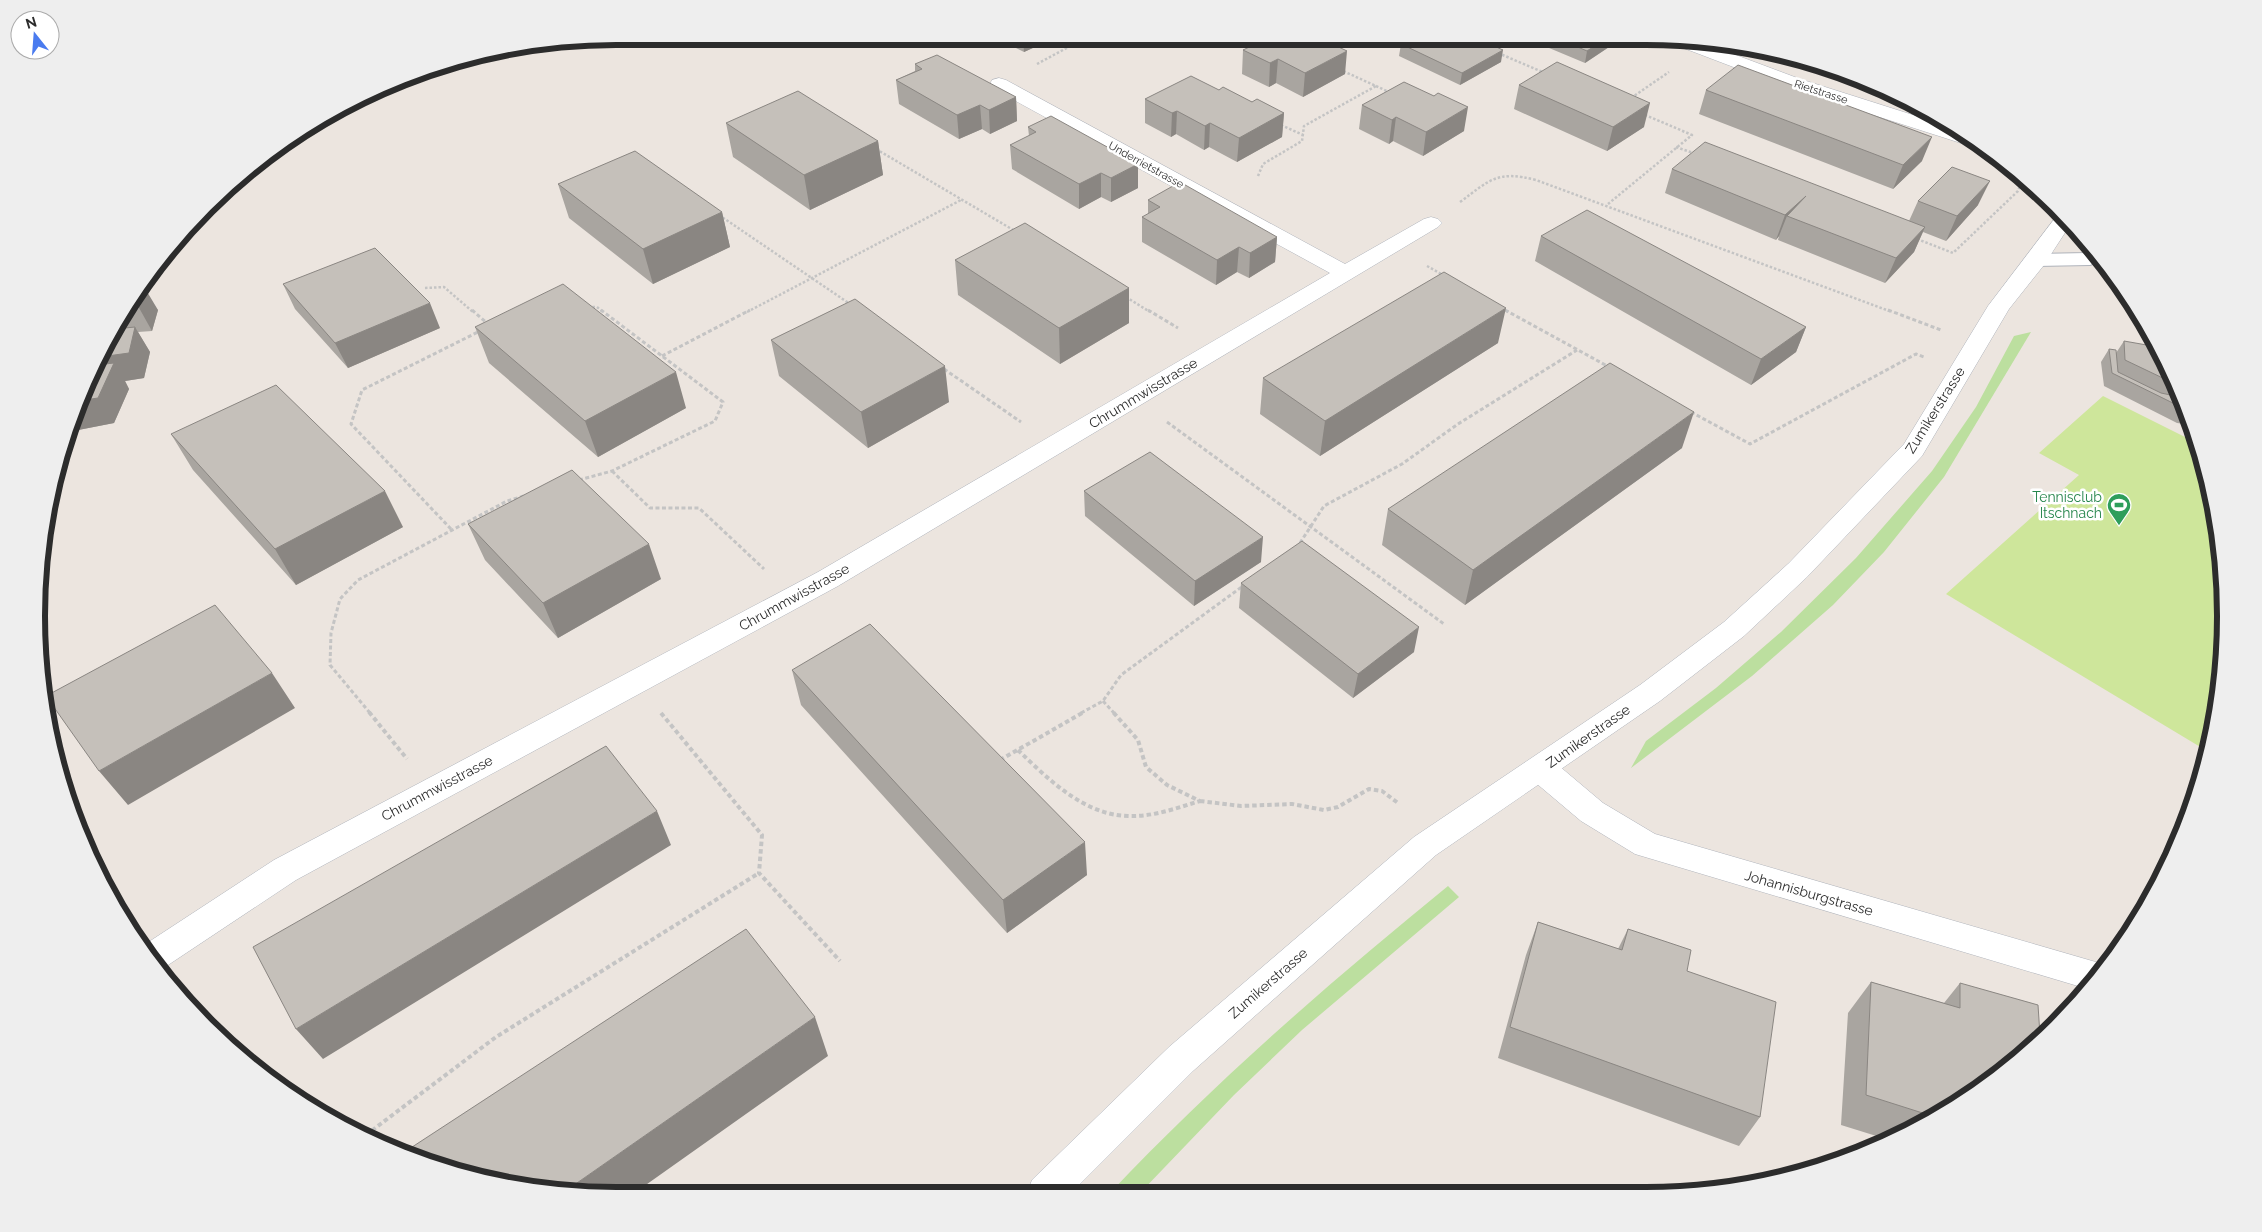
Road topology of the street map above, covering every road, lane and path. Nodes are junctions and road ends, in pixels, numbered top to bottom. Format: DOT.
graph roads {
  1 [pos="1071,45"];
  2 [pos="1695,47"];
  3 [pos="1702,50"];
  4 [pos="1495,52"];
  5 [pos="1343,71"];
  6 [pos="1550,74"];
  7 [pos="999,84"];
  8 [pos="1376,86"];
  9 [pos="1393,93"];
  10 [pos="1630,99"];
  11 [pos="1639,112"];
  12 [pos="1278,123"];
  13 [pos="1952,134"];
  14 [pos="1303,135"];
  15 [pos="870,146"];
  16 [pos="1676,147"];
  17 [pos="1704,157"];
  18 [pos="1258,176"];
  19 [pos="2020,185"];
  20 [pos="962,200"];
  21 [pos="1608,205"];
  22 [pos="712,209"];
  23 [pos="1431,223"];
  24 [pos="2060,224"];
  25 [pos="1021,235"];
  26 [pos="1916,239"];
  27 [pos="1391,246"];
  28 [pos="2091,259"];
  29 [pos="2036,260"];
  30 [pos="1345,274"];
  31 [pos="812,278"];
  32 [pos="1450,279"];
  33 [pos="425,288"];
  34 [pos="1122,295"];
  35 [pos="852,306"];
  36 [pos="579,307"];
  37 [pos="1501,308"];
  38 [pos="1975,343"];
  39 [pos="1216,350"];
  40 [pos="1577,350"];
  41 [pos="662,356"];
  42 [pos="942,367"];
  43 [pos="1612,369"];
  44 [pos="1960,370"];
  45 [pos="1134,398"];
  46 [pos="1690,411"];
  47 [pos="1055,445"];
  48 [pos="612,471"];
  49 [pos="574,482"];
  50 [pos="526,495"];
  51 [pos="1311,527"];
  52 [pos="451,529"];
  53 [pos="1294,548"];
  54 [pos="1247,583"];
  55 [pos="794,597"];
  56 [pos="1444,624"];
  57 [pos="636,682"];
  58 [pos="1103,701"];
  59 [pos="1018,750"];
  60 [pos="998,762"];
  61 [pos="1540,769"];
  62 [pos="432,791"];
  63 [pos="1200,801"];
  64 [pos="1398,803"];
  65 [pos="759,873"];
  66 [pos="156,955"];
  67 [pos="840,961"];
  68 [pos="2090,975"];
  69 [pos="371,1132"];
  70 [pos="1051,1187"];
  1 -- 7 [label="path"];
  2 -- 3 [label="street, Rietstrasse"];
  3 -- 10 [label="path"];
  3 -- 13 [label="street, Rietstrasse"];
  4 -- 6 [label="path"];
  5 -- 8 [label="path"];
  7 -- 30 [label="street, Underrietstrasse"];
  8 -- 9 [label="path"];
  8 -- 14 [label="path"];
  11 -- 16 [label="path"];
  12 -- 14 [label="path"];
  14 -- 18 [label="path"];
  15 -- 20 [label="path"];
  16 -- 17 [label="path"];
  16 -- 21 [label="path"];
  19 -- 26 [label="path"];
  20 -- 25 [label="path"];
  20 -- 31 [label="path"];
  21 -- 23 [label="path"];
  21 -- 38 [label="path"];
  22 -- 31 [label="path"];
  23 -- 27 [label="street, Chrummwisstrasse"];
  24 -- 29 [label="street, Zumikerstrasse"];
  27 -- 30 [label="street, Chrummwisstrasse"];
  27 -- 32 [label="path"];
  28 -- 29 [label="lane"];
  29 -- 38 [label="street, Zumikerstrasse"];
  30 -- 39 [label="street, Chrummwisstrasse"];
  31 -- 35 [label="path"];
  31 -- 41 [label="path"];
  33 -- 52 [label="path"];
  34 -- 39 [label="path"];
  36 -- 41 [label="path"];
  37 -- 40 [label="path"];
  38 -- 44 [label="street, Zumikerstrasse"];
  39 -- 45 [label="street, Chrummwisstrasse"];
  40 -- 43 [label="path"];
  40 -- 51 [label="path"];
  41 -- 48 [label="path"];
  42 -- 47 [label="path"];
  44 -- 46 [label="path"];
  44 -- 61 [label="street, Zumikerstrasse"];
  45 -- 47 [label="street, Chrummwisstrasse"];
  45 -- 51 [label="path"];
  47 -- 55 [label="street, Chrummwisstrasse"];
  48 -- 49 [label="path"];
  48 -- 55 [label="path"];
  50 -- 52 [label="path"];
  51 -- 53 [label="path"];
  51 -- 56 [label="path"];
  52 -- 62 [label="path"];
  54 -- 58 [label="path"];
  55 -- 57 [label="street, Chrummwisstrasse"];
  57 -- 62 [label="street, Chrummwisstrasse"];
  57 -- 65 [label="path"];
  58 -- 59 [label="path"];
  58 -- 63 [label="path"];
  59 -- 60 [label="path"];
  59 -- 63 [label="path"];
  61 -- 68 [label="street, Johannisburgstrasse"];
  61 -- 70 [label="street, Zumikerstrasse"];
  62 -- 66 [label="street, Chrummwisstrasse"];
  63 -- 64 [label="path"];
  65 -- 67 [label="path"];
  65 -- 69 [label="path"];
}
